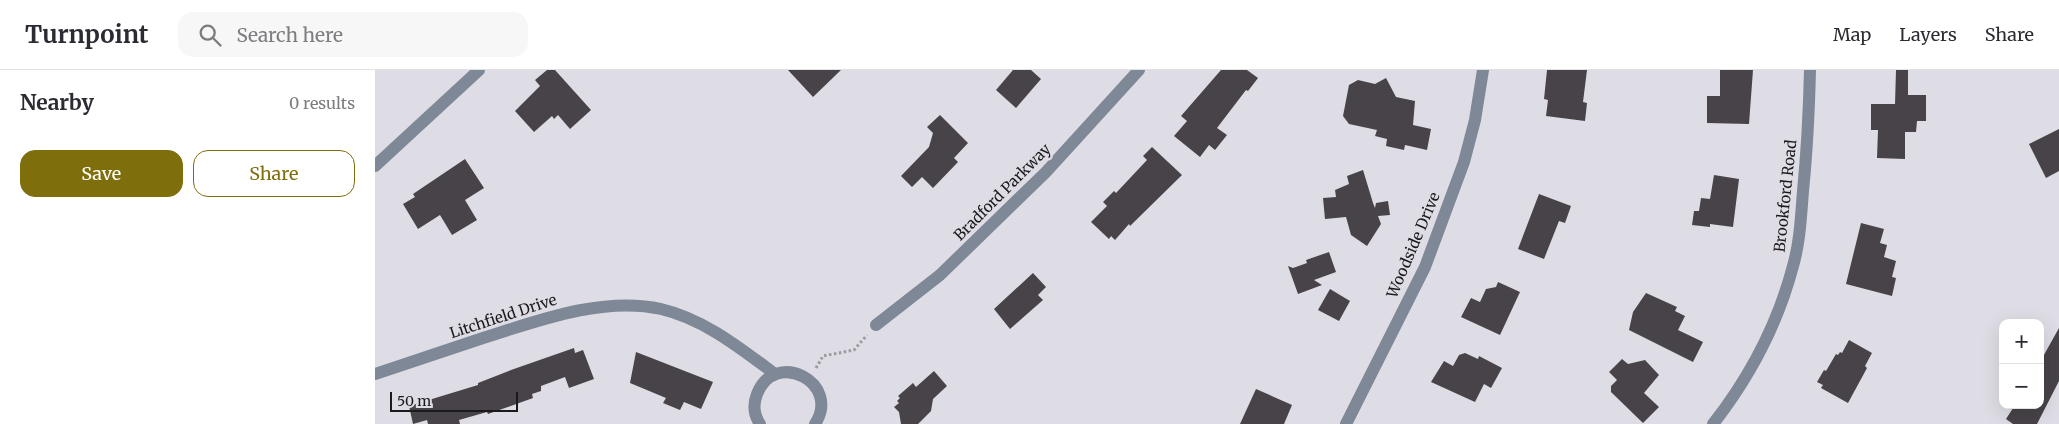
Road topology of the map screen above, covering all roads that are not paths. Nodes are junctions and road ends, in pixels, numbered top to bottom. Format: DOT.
graph roads {
  1 [pos="479,70"];
  2 [pos="1139,70"];
  3 [pos="1483,70"];
  4 [pos="1810,70"];
  5 [pos="375,166"];
  6 [pos="876,326"];
  7 [pos="375,374"];
  8 [pos="775,374"];
  9 [pos="757,423"];
  10 [pos="815,424"];
  11 [pos="1346,424"];
  12 [pos="1713,424"];
  1 -- 5 [label="street"];
  2 -- 6 [label="street, Bradford Parkway"];
  3 -- 11 [label="street, Woodside Drive"];
  4 -- 12 [label="street, Brookford Road"];
  7 -- 8 [label="street, Litchfield Drive"];
  8 -- 9 [label="street"];
  8 -- 10 [label="street"];
}
